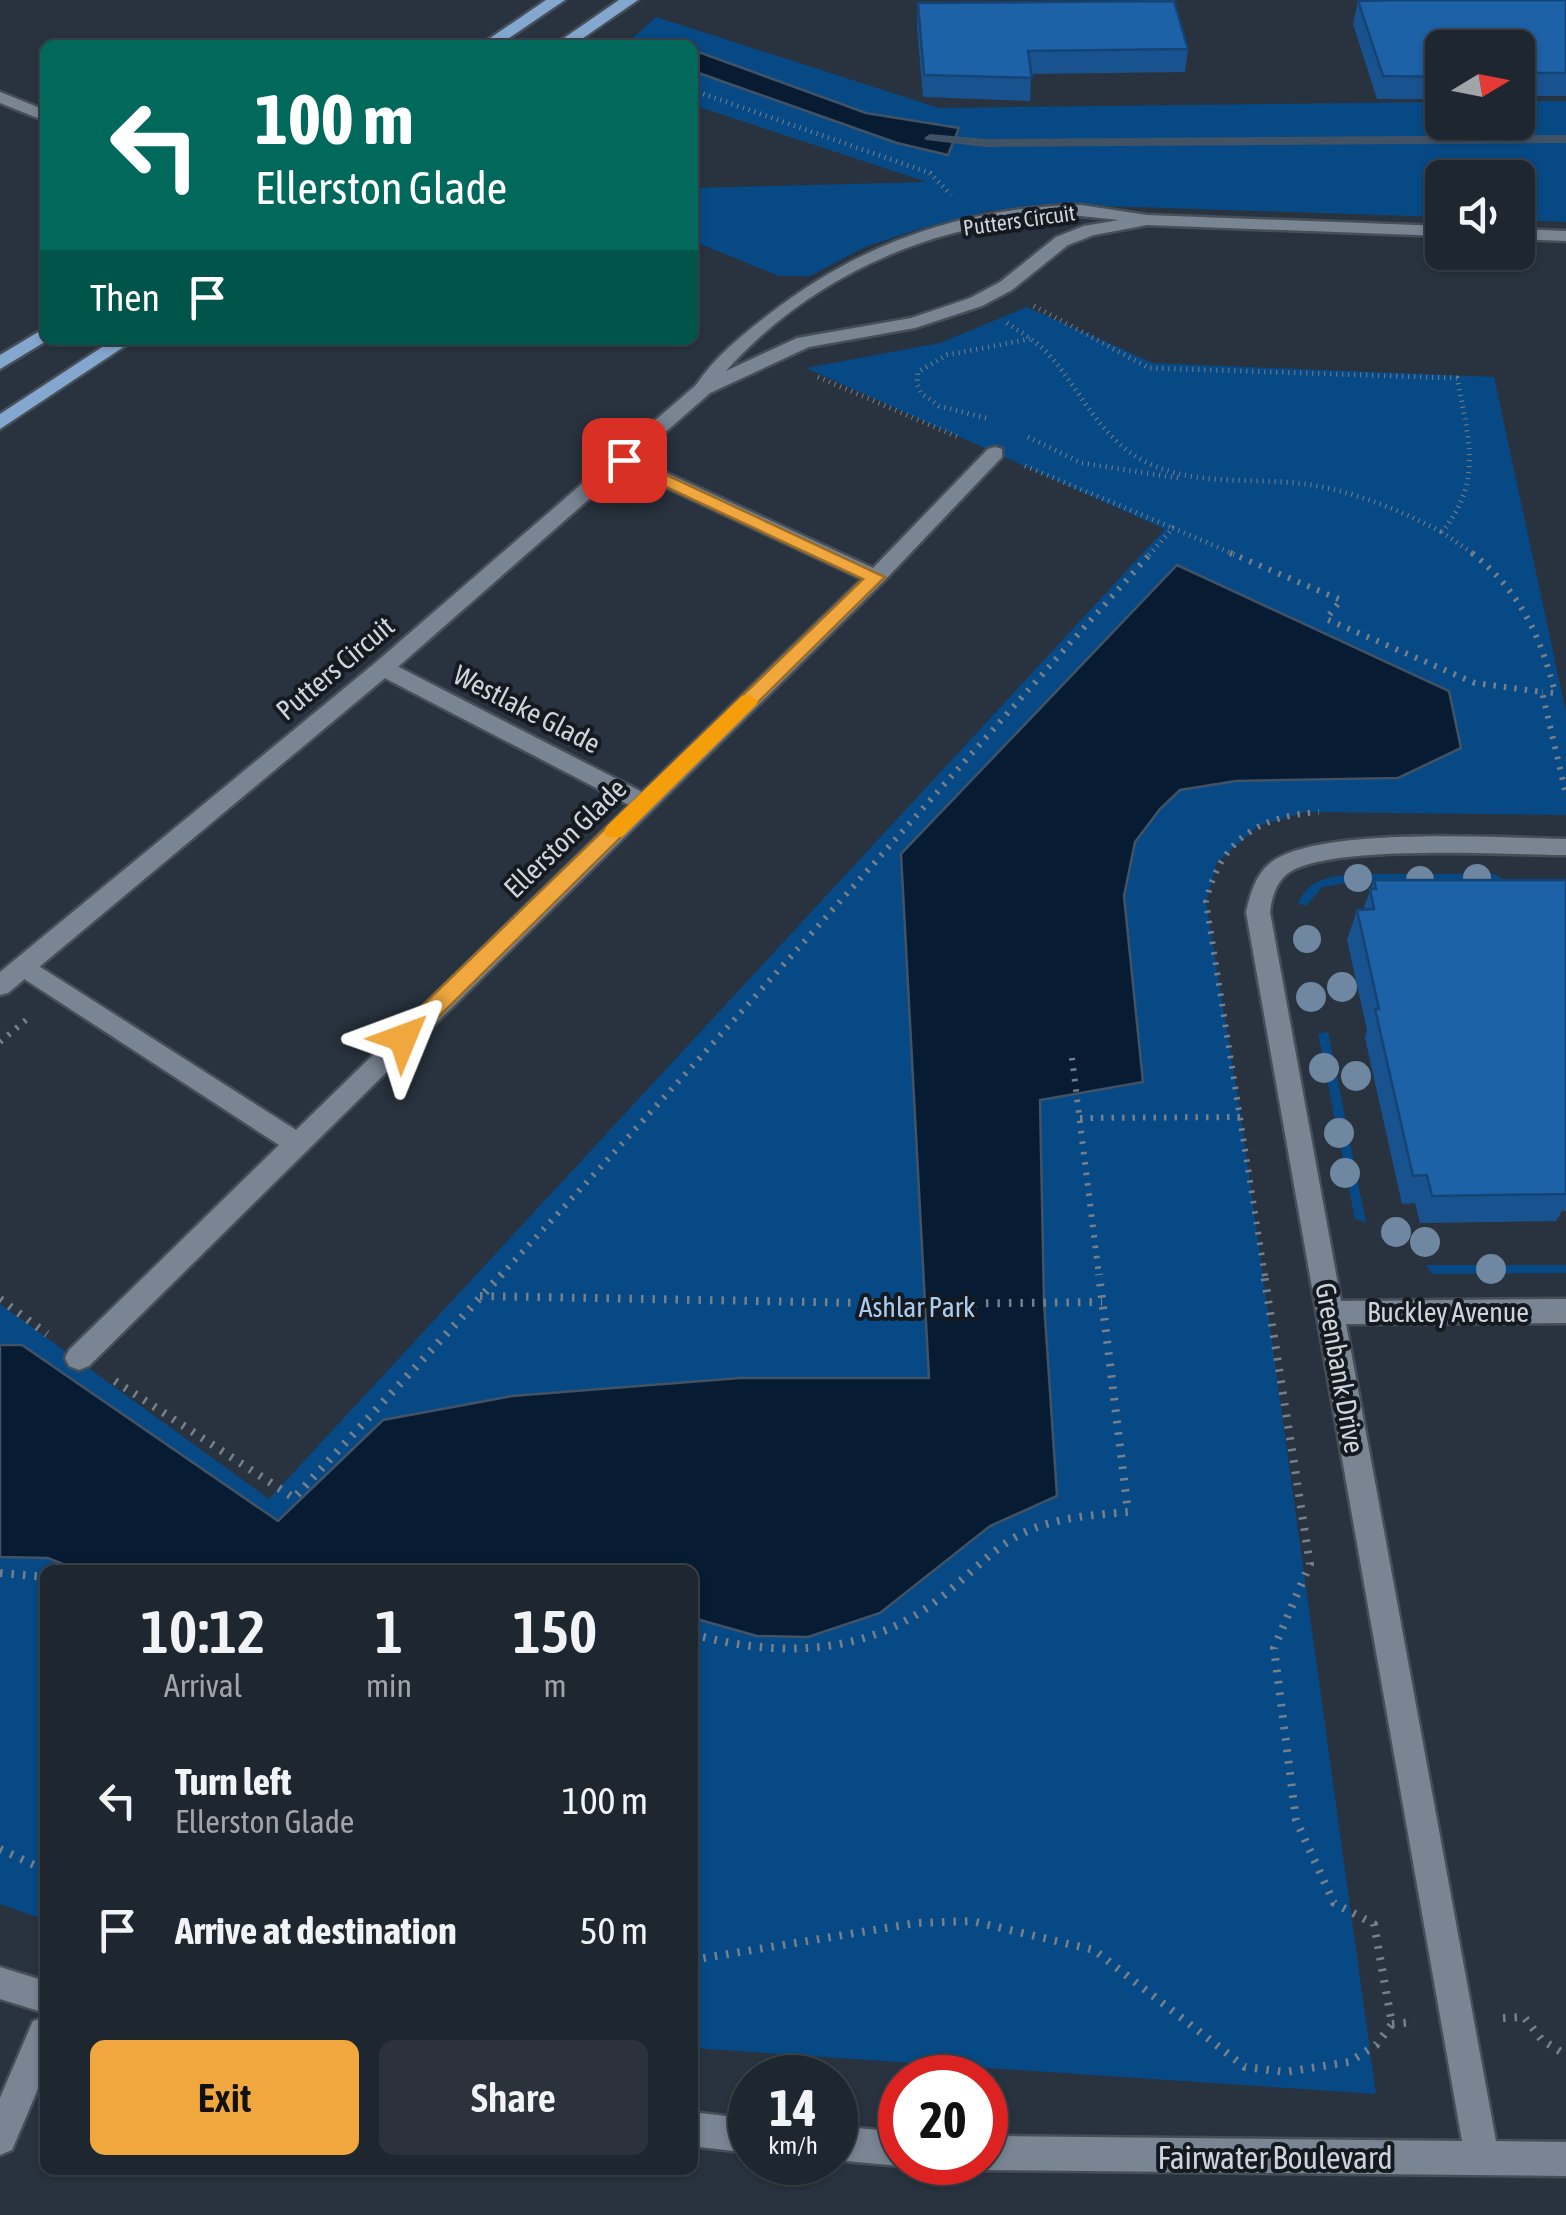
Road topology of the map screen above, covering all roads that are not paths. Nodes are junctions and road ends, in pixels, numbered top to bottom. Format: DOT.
graph roads {
  1 [pos="558,0"];
  2 [pos="630,0"];
  3 [pos="496,40"];
  4 [pos="570,40"];
  5 [pos="0,97"];
  6 [pos="40,114"];
  7 [pos="1147,220"];
  8 [pos="1425,230"];
  9 [pos="1535,235"];
  10 [pos="1566,236"];
  11 [pos="40,337"];
  12 [pos="118,345"];
  13 [pos="0,363"];
  14 [pos="703,389"];
  15 [pos="0,424"];
  16 [pos="995,453"];
  17 [pos="624,460"];
  18 [pos="876,577"];
  19 [pos="383,668"];
  20 [pos="644,803"];
  21 [pos="1566,847"];
  22 [pos="23,967"];
  23 [pos="0,986"];
  24 [pos="296,1143"];
  25 [pos="1566,1312"];
  26 [pos="1330,1313"];
  27 [pos="79,1358"];
  28 [pos="0,1983"];
  29 [pos="40,1996"];
  30 [pos="40,2045"];
  31 [pos="698,2130"];
  32 [pos="728,2133"];
  33 [pos="0,2138"];
  34 [pos="1008,2152"];
  35 [pos="1482,2159"];
  36 [pos="1566,2159"];
  1 -- 3 [label="main road"];
  2 -- 4 [label="main road"];
  5 -- 6 [label="street"];
  7 -- 8 [label="street, Putters Circuit"];
  7 -- 14 [label="street, Putters Circuit"];
  7 -- 14 [label="street, Putters Circuit"];
  9 -- 10 [label="street"];
  11 -- 13 [label="main road"];
  12 -- 15 [label="main road"];
  14 -- 17 [label="street, Putters Circuit"];
  16 -- 18 [label="street, Ellerston Glade"];
  17 -- 18 [label="street"];
  17 -- 19 [label="street, Putters Circuit"];
  18 -- 20 [label="street, Ellerston Glade"];
  19 -- 20 [label="street, Westlake Glade"];
  19 -- 22 [label="street, Putters Circuit"];
  20 -- 24 [label="street, Ellerston Glade"];
  21 -- 26 [label="street, Greenbank Drive"];
  22 -- 23 [label="street, Putters Circuit"];
  22 -- 24 [label="street"];
  24 -- 27 [label="street, Ellerston Glade"];
  25 -- 26 [label="street, Buckley Avenue"];
  26 -- 35 [label="street, Greenbank Drive"];
  28 -- 29 [label="street"];
  30 -- 33 [label="street"];
  31 -- 32 [label="street"];
  34 -- 35 [label="street, Fairwater Boulevard"];
  35 -- 36 [label="street, Fairwater Boulevard"];
}
